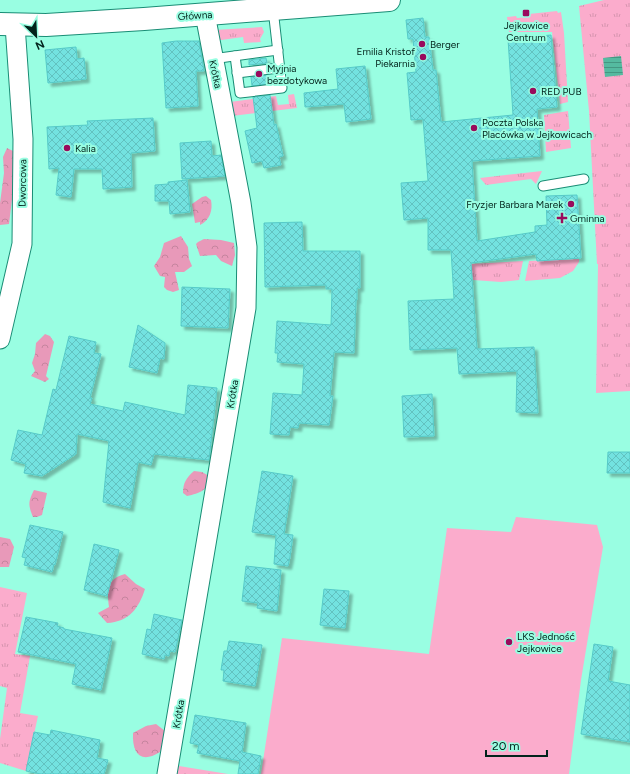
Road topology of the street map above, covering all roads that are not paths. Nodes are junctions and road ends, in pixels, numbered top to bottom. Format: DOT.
graph roads {
  1 [pos="389,0"];
  2 [pos="273,9"];
  3 [pos="205,14"];
  4 [pos="8,25"];
  5 [pos="278,50"];
  6 [pos="235,56"];
  7 [pos="212,59"];
  8 [pos="279,68"];
  9 [pos="237,73"];
  10 [pos="584,179"];
  11 [pos="543,186"];
  12 [pos="0,339"];
  13 [pos="167,774"];
  1 -- 2 [label="street, Główna"];
  2 -- 3 [label="street, Główna"];
  2 -- 5 [label="lane"];
  3 -- 4 [label="street, Główna"];
  3 -- 7 [label="street, Krótka"];
  4 -- 12 [label="street, Dworcowa"];
  5 -- 6 [label="lane"];
  5 -- 8 [label="lane"];
  6 -- 7 [label="lane"];
  6 -- 9 [label="lane"];
  7 -- 13 [label="street, Krótka"];
  8 -- 9 [label="lane"];
  8 -- 9 [label="lane"];
  10 -- 11 [label="lane"];
}
